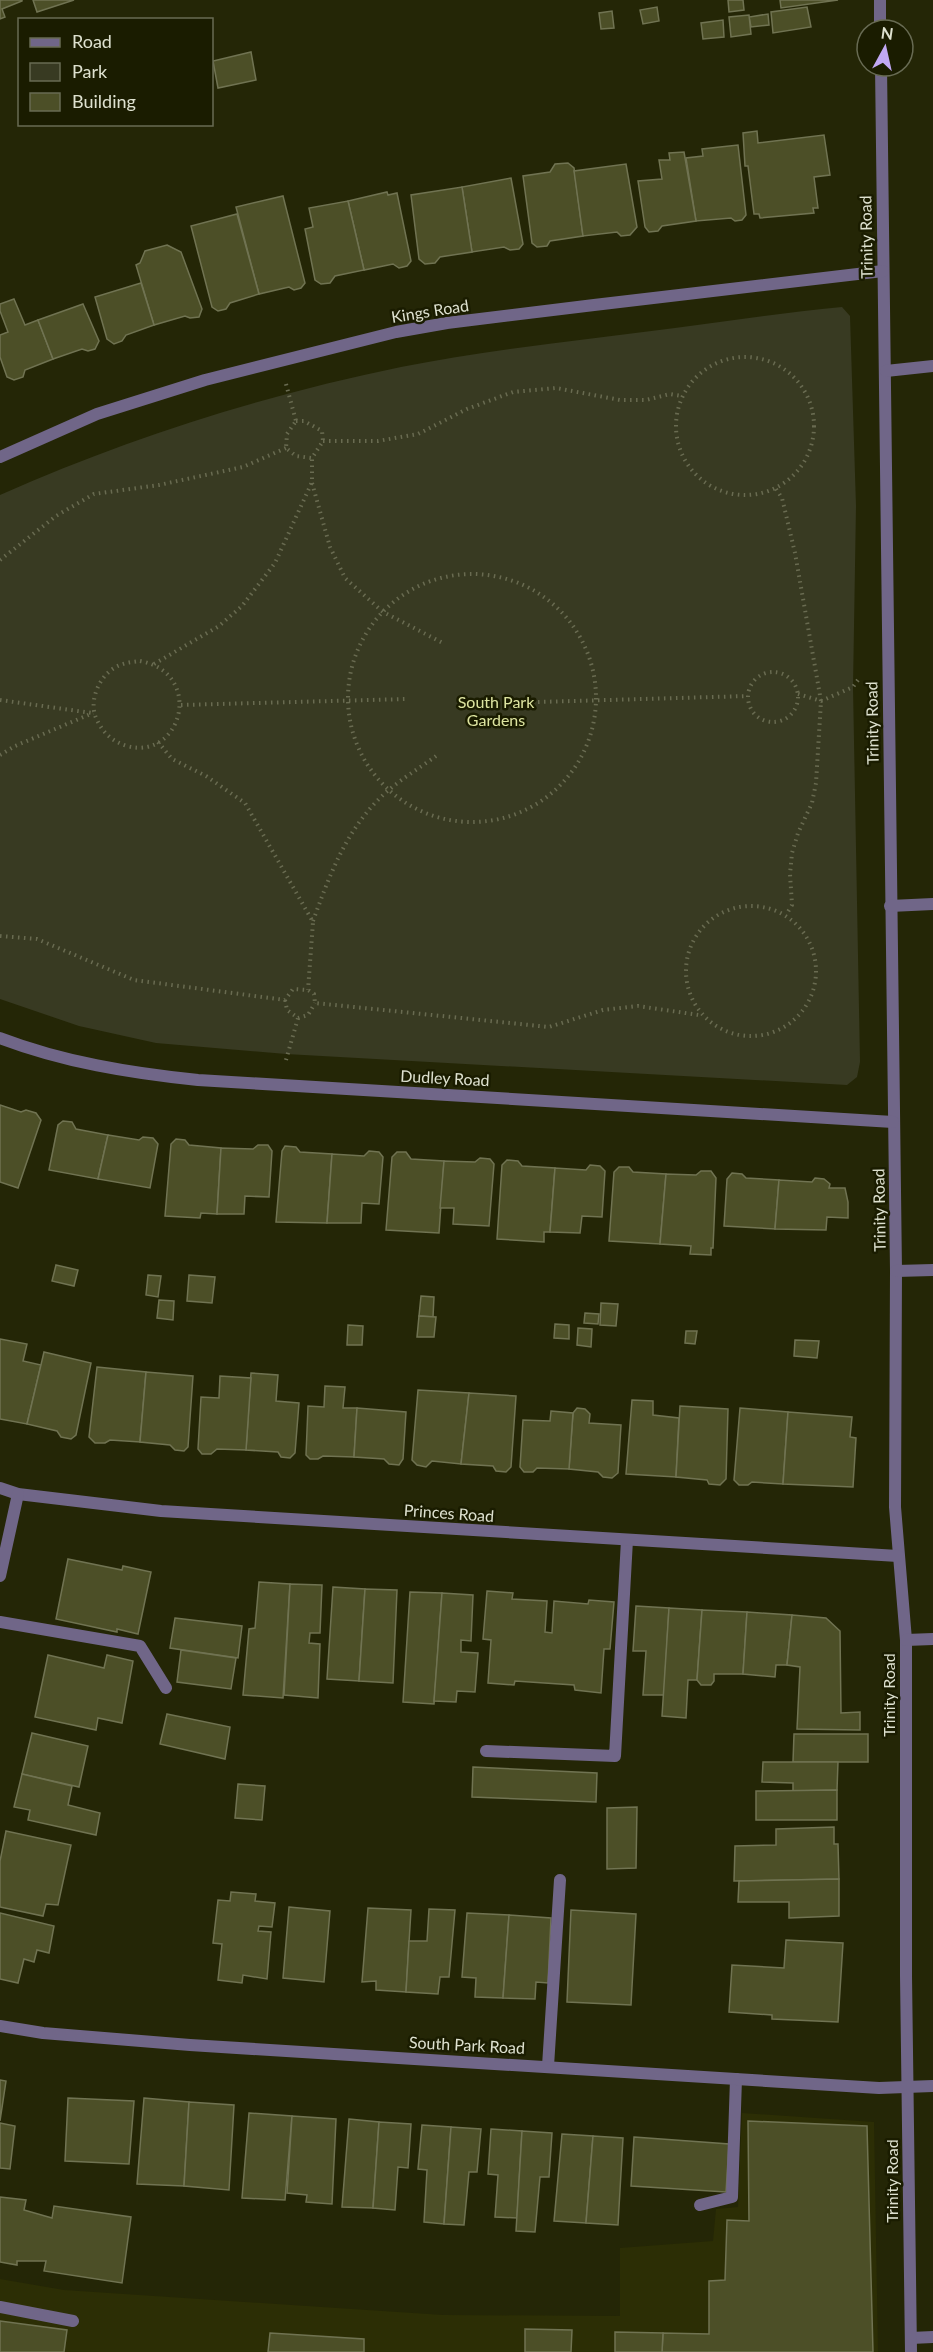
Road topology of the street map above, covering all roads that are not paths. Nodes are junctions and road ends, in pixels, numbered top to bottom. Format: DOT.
graph roads {
  1 [pos="880,0"];
  2 [pos="880,18"];
  3 [pos="881,78"];
  4 [pos="883,271"];
  5 [pos="933,366"];
  6 [pos="886,371"];
  7 [pos="0,457"];
  8 [pos="933,904"];
  9 [pos="891,906"];
  10 [pos="0,1038"];
  11 [pos="893,1122"];
  12 [pos="933,1270"];
  13 [pos="896,1272"];
  14 [pos="0,1488"];
  15 [pos="18,1494"];
  16 [pos="627,1540"];
  17 [pos="898,1556"];
  18 [pos="0,1576"];
  19 [pos="0,1622"];
  20 [pos="933,1639"];
  21 [pos="906,1640"];
  22 [pos="166,1688"];
  23 [pos="486,1751"];
  24 [pos="560,1880"];
  25 [pos="0,2026"];
  26 [pos="548,2066"];
  27 [pos="736,2079"];
  28 [pos="933,2086"];
  29 [pos="908,2088"];
  30 [pos="700,2205"];
  31 [pos="0,2307"];
  32 [pos="73,2321"];
  33 [pos="933,2337"];
  34 [pos="911,2338"];
  35 [pos="911,2352"];
  1 -- 2 [label="street"];
  3 -- 4 [label="street, Trinity Road"];
  4 -- 6 [label="street, Trinity Road"];
  4 -- 7 [label="street, Kings Road"];
  5 -- 6 [label="street"];
  6 -- 9 [label="street, Trinity Road"];
  8 -- 9 [label="street"];
  9 -- 11 [label="street, Trinity Road"];
  10 -- 11 [label="street, Dudley Road"];
  11 -- 13 [label="street, Trinity Road"];
  12 -- 13 [label="street"];
  13 -- 17 [label="street, Trinity Road"];
  14 -- 15 [label="street, Princes Road"];
  15 -- 16 [label="street, Princes Road"];
  15 -- 18 [label="street"];
  16 -- 17 [label="street, Princes Road"];
  16 -- 23 [label="street"];
  17 -- 21 [label="street, Trinity Road"];
  19 -- 22 [label="street"];
  20 -- 21 [label="street"];
  21 -- 29 [label="street, Trinity Road"];
  24 -- 26 [label="street"];
  25 -- 26 [label="street, South Park Road"];
  26 -- 27 [label="street, South Park Road"];
  27 -- 29 [label="street, South Park Road"];
  27 -- 30 [label="street"];
  28 -- 29 [label="street, South Park Road"];
  29 -- 34 [label="street, Trinity Road"];
  31 -- 32 [label="street"];
  33 -- 34 [label="street"];
  34 -- 35 [label="street, Trinity Road"];
}
